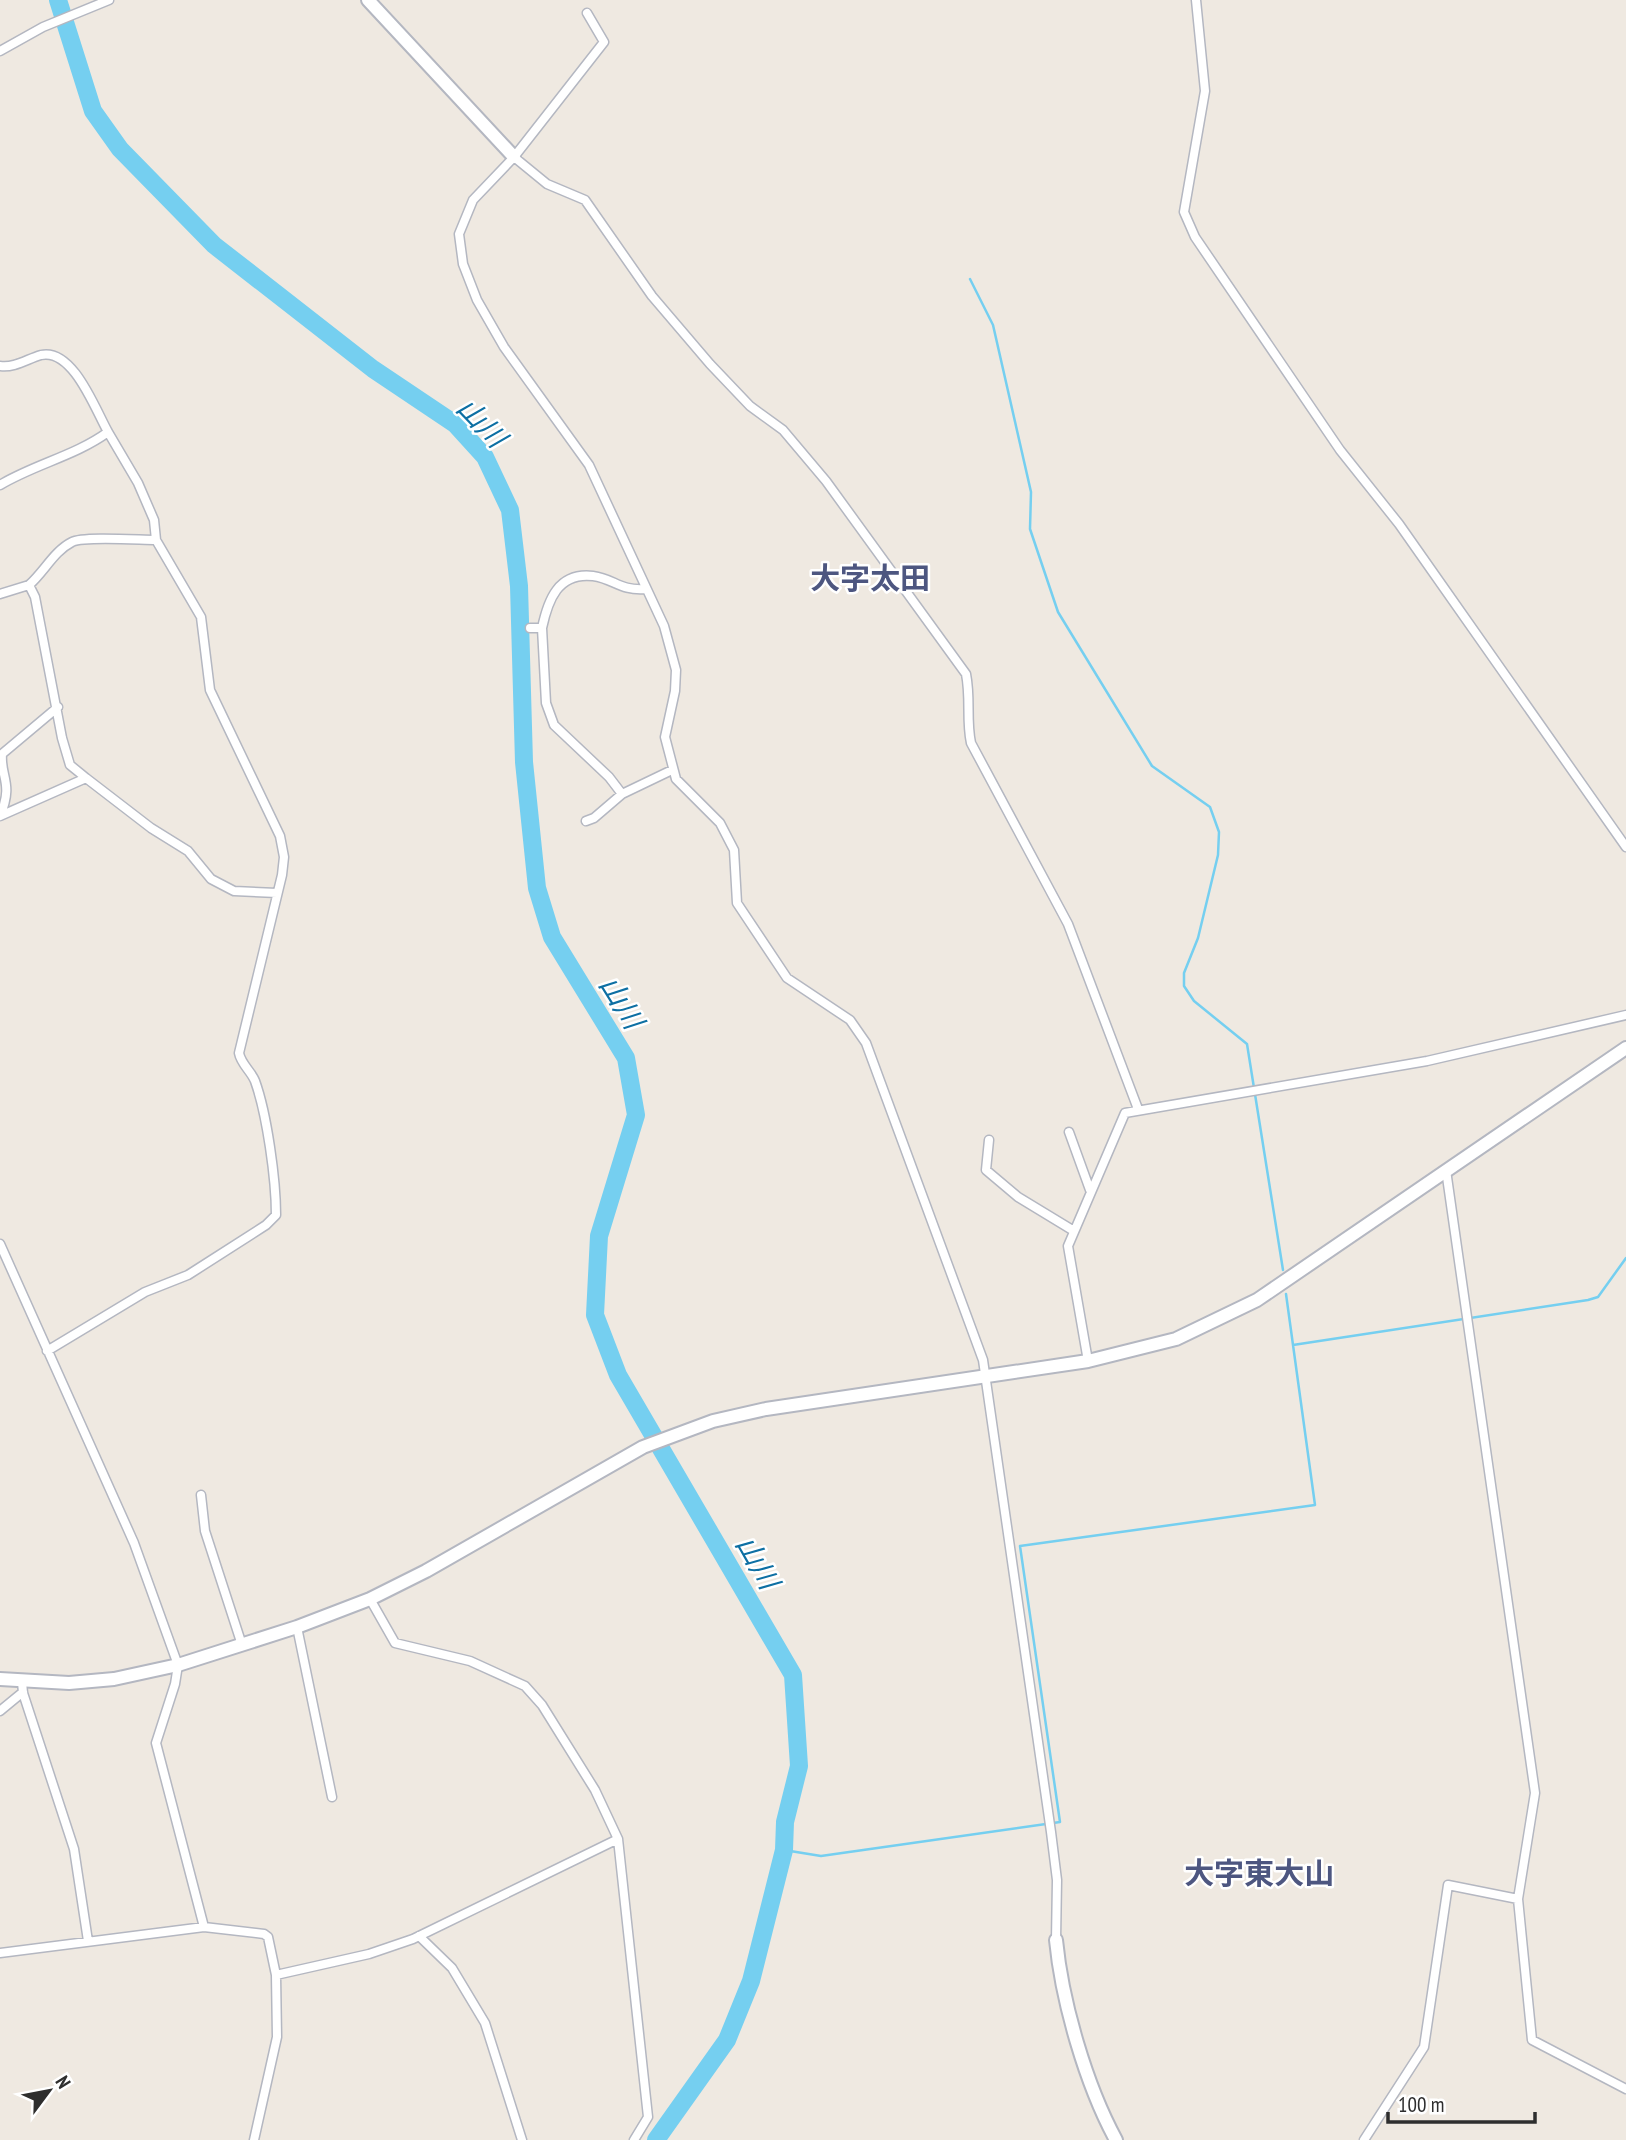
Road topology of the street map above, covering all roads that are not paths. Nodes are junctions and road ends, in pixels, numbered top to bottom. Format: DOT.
graph roads {
  1 [pos="110,0"];
  2 [pos="368,0"];
  3 [pos="1196,0"];
  4 [pos="587,13"];
  5 [pos="0,51"];
  6 [pos="514,157"];
  7 [pos="0,366"];
  8 [pos="108,432"];
  9 [pos="0,485"];
  10 [pos="156,540"];
  11 [pos="29,585"];
  12 [pos="646,589"];
  13 [pos="0,594"];
  14 [pos="530,628"];
  15 [pos="542,628"];
  16 [pos="58,707"];
  17 [pos="672,770"];
  18 [pos="86,778"];
  19 [pos="622,794"];
  20 [pos="0,816"];
  21 [pos="586,821"];
  22 [pos="1626,847"];
  23 [pos="277,893"];
  24 [pos="1626,1015"];
  25 [pos="1626,1048"];
  26 [pos="1138,1109"];
  27 [pos="1069,1132"];
  28 [pos="989,1140"];
  29 [pos="1446,1170"];
  30 [pos="1090,1190"];
  31 [pos="1074,1231"];
  32 [pos="0,1244"];
  33 [pos="47,1351"];
  34 [pos="1088,1361"];
  35 [pos="987,1376"];
  36 [pos="201,1495"];
  37 [pos="370,1599"];
  38 [pos="297,1627"];
  39 [pos="242,1645"];
  40 [pos="178,1665"];
  41 [pos="0,1679"];
  42 [pos="23,1687"];
  43 [pos="0,1711"];
  44 [pos="332,1797"];
  45 [pos="618,1839"];
  46 [pos="1518,1899"];
  47 [pos="204,1927"];
  48 [pos="419,1936"];
  49 [pos="1056,1940"];
  50 [pos="88,1941"];
  51 [pos="0,1953"];
  52 [pos="276,1975"];
  53 [pos="1626,2089"];
  54 [pos="254,2140"];
  55 [pos="522,2140"];
  56 [pos="634,2140"];
  57 [pos="1116,2140"];
  58 [pos="1364,2140"];
  1 -- 5 [label="street"];
  2 -- 6 [label="street"];
  3 -- 22 [label="street"];
  4 -- 6 [label="street"];
  6 -- 12 [label="street"];
  6 -- 26 [label="street"];
  7 -- 8 [label="street"];
  8 -- 9 [label="street"];
  8 -- 10 [label="street"];
  10 -- 11 [label="street"];
  10 -- 23 [label="street"];
  11 -- 13 [label="street"];
  11 -- 16 [label="street"];
  12 -- 15 [label="street"];
  12 -- 17 [label="street"];
  14 -- 15 [label="street"];
  15 -- 19 [label="street"];
  16 -- 18 [label="street"];
  16 -- 20 [label="street"];
  17 -- 19 [label="street"];
  17 -- 35 [label="street"];
  18 -- 20 [label="street"];
  18 -- 23 [label="street"];
  19 -- 21 [label="street"];
  23 -- 33 [label="street"];
  24 -- 26 [label="street"];
  25 -- 29 [label="street"];
  26 -- 30 [label="street"];
  27 -- 30 [label="street"];
  28 -- 31 [label="street"];
  29 -- 34 [label="street"];
  29 -- 46 [label="street"];
  30 -- 31 [label="street"];
  31 -- 34 [label="street"];
  32 -- 33 [label="street"];
  33 -- 40 [label="street"];
  34 -- 35 [label="street"];
  35 -- 37 [label="street"];
  35 -- 49 [label="street"];
  36 -- 39 [label="street"];
  37 -- 38 [label="street"];
  37 -- 45 [label="street"];
  38 -- 39 [label="street"];
  38 -- 44 [label="street"];
  39 -- 40 [label="street"];
  40 -- 42 [label="street"];
  40 -- 47 [label="street"];
  41 -- 42 [label="street"];
  42 -- 43 [label="street"];
  42 -- 50 [label="street"];
  45 -- 48 [label="street"];
  45 -- 56 [label="street"];
  46 -- 53 [label="street"];
  46 -- 58 [label="street"];
  47 -- 50 [label="street"];
  47 -- 52 [label="street"];
  48 -- 52 [label="street"];
  48 -- 55 [label="street"];
  49 -- 57 [label="street"];
  50 -- 51 [label="street"];
  52 -- 54 [label="street"];
}
